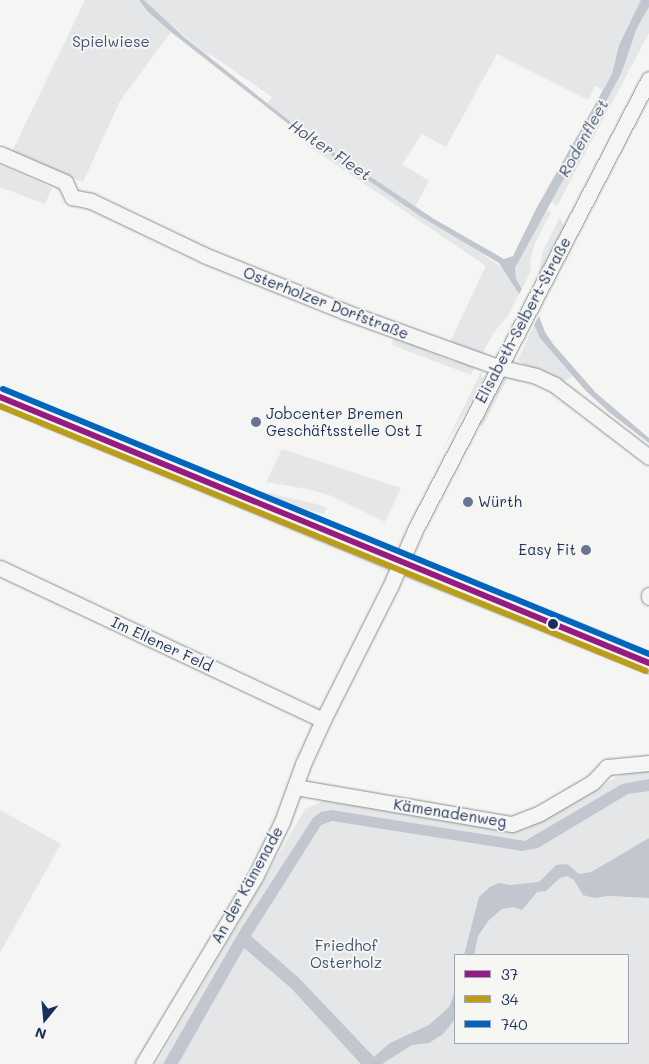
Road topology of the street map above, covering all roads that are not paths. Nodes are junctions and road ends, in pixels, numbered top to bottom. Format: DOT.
graph roads {
  1 [pos="649,79"];
  2 [pos="0,154"];
  3 [pos="498,367"];
  4 [pos="0,397"];
  5 [pos="649,457"];
  6 [pos="400,563"];
  7 [pos="0,568"];
  8 [pos="649,663"];
  9 [pos="323,720"];
  10 [pos="649,763"];
  11 [pos="295,787"];
  12 [pos="143,1064"];
  1 -- 3 [label="street, Elisabeth-Selbert-Straße"];
  2 -- 3 [label="street, Osterholzer Dorfstraße"];
  3 -- 5 [label="street, Osterholzer Dorfstraße"];
  3 -- 6 [label="street, Elisabeth-Selbert-Straße"];
  4 -- 6 [label="main road"];
  6 -- 8 [label="main road"];
  6 -- 9 [label="street, An der Kämenade"];
  7 -- 9 [label="street, Im Ellener Feld"];
  9 -- 11 [label="street, An der Kämenade"];
  10 -- 11 [label="street, Kämenadenweg"];
  11 -- 12 [label="street, An der Kämenade"];
}
